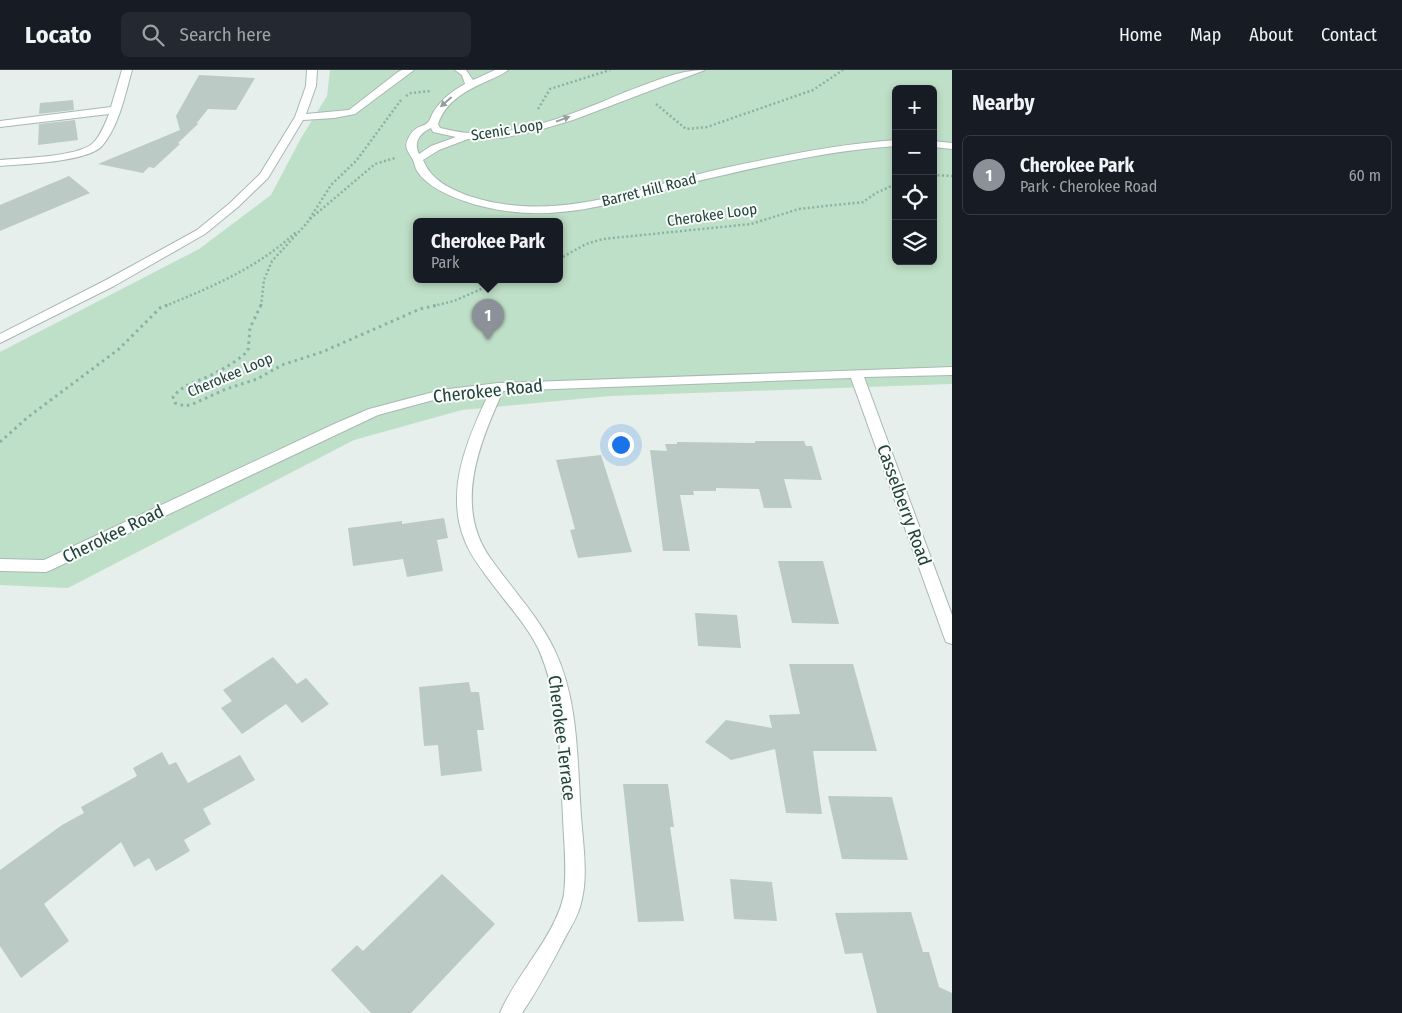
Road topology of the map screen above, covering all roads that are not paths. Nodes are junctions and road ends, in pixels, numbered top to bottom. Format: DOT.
graph roads {
  1 [pos="127,70"];
  2 [pos="312,70"];
  3 [pos="409,70"];
  4 [pos="460,70"];
  5 [pos="503,70"];
  6 [pos="700,70"];
  7 [pos="468,86"];
  8 [pos="114,110"];
  9 [pos="300,117"];
  10 [pos="0,124"];
  11 [pos="433,124"];
  12 [pos="464,137"];
  13 [pos="892,143"];
  14 [pos="937,144"];
  15 [pos="952,146"];
  16 [pos="415,156"];
  17 [pos="0,164"];
  18 [pos="0,339"];
  19 [pos="952,371"];
  20 [pos="856,373"];
  21 [pos="498,387"];
  22 [pos="0,565"];
  23 [pos="952,637"];
  24 [pos="510,1013"];
  1 -- 8 [label="street"];
  2 -- 9 [label="street"];
  3 -- 9 [label="street"];
  4 -- 7 [label="street"];
  5 -- 7 [label="street"];
  12 -- 6 [label="street, Scenic Loop, one-way"];
  7 -- 11 [label="street, one-way"];
  8 -- 10 [label="street"];
  8 -- 17 [label="street"];
  9 -- 18 [label="street"];
  11 -- 12 [label="street, Scenic Loop"];
  11 -- 16 [label="street"];
  12 -- 16 [label="street"];
  13 -- 16 [label="street, Barret Hill Road"];
  14 -- 15 [label="street"];
  19 -- 20 [label="street, Cherokee Road"];
  20 -- 21 [label="street, Cherokee Road"];
  20 -- 23 [label="street, Casselberry Road"];
  21 -- 22 [label="street, Cherokee Road"];
  21 -- 24 [label="street, Cherokee Terrace"];
}
